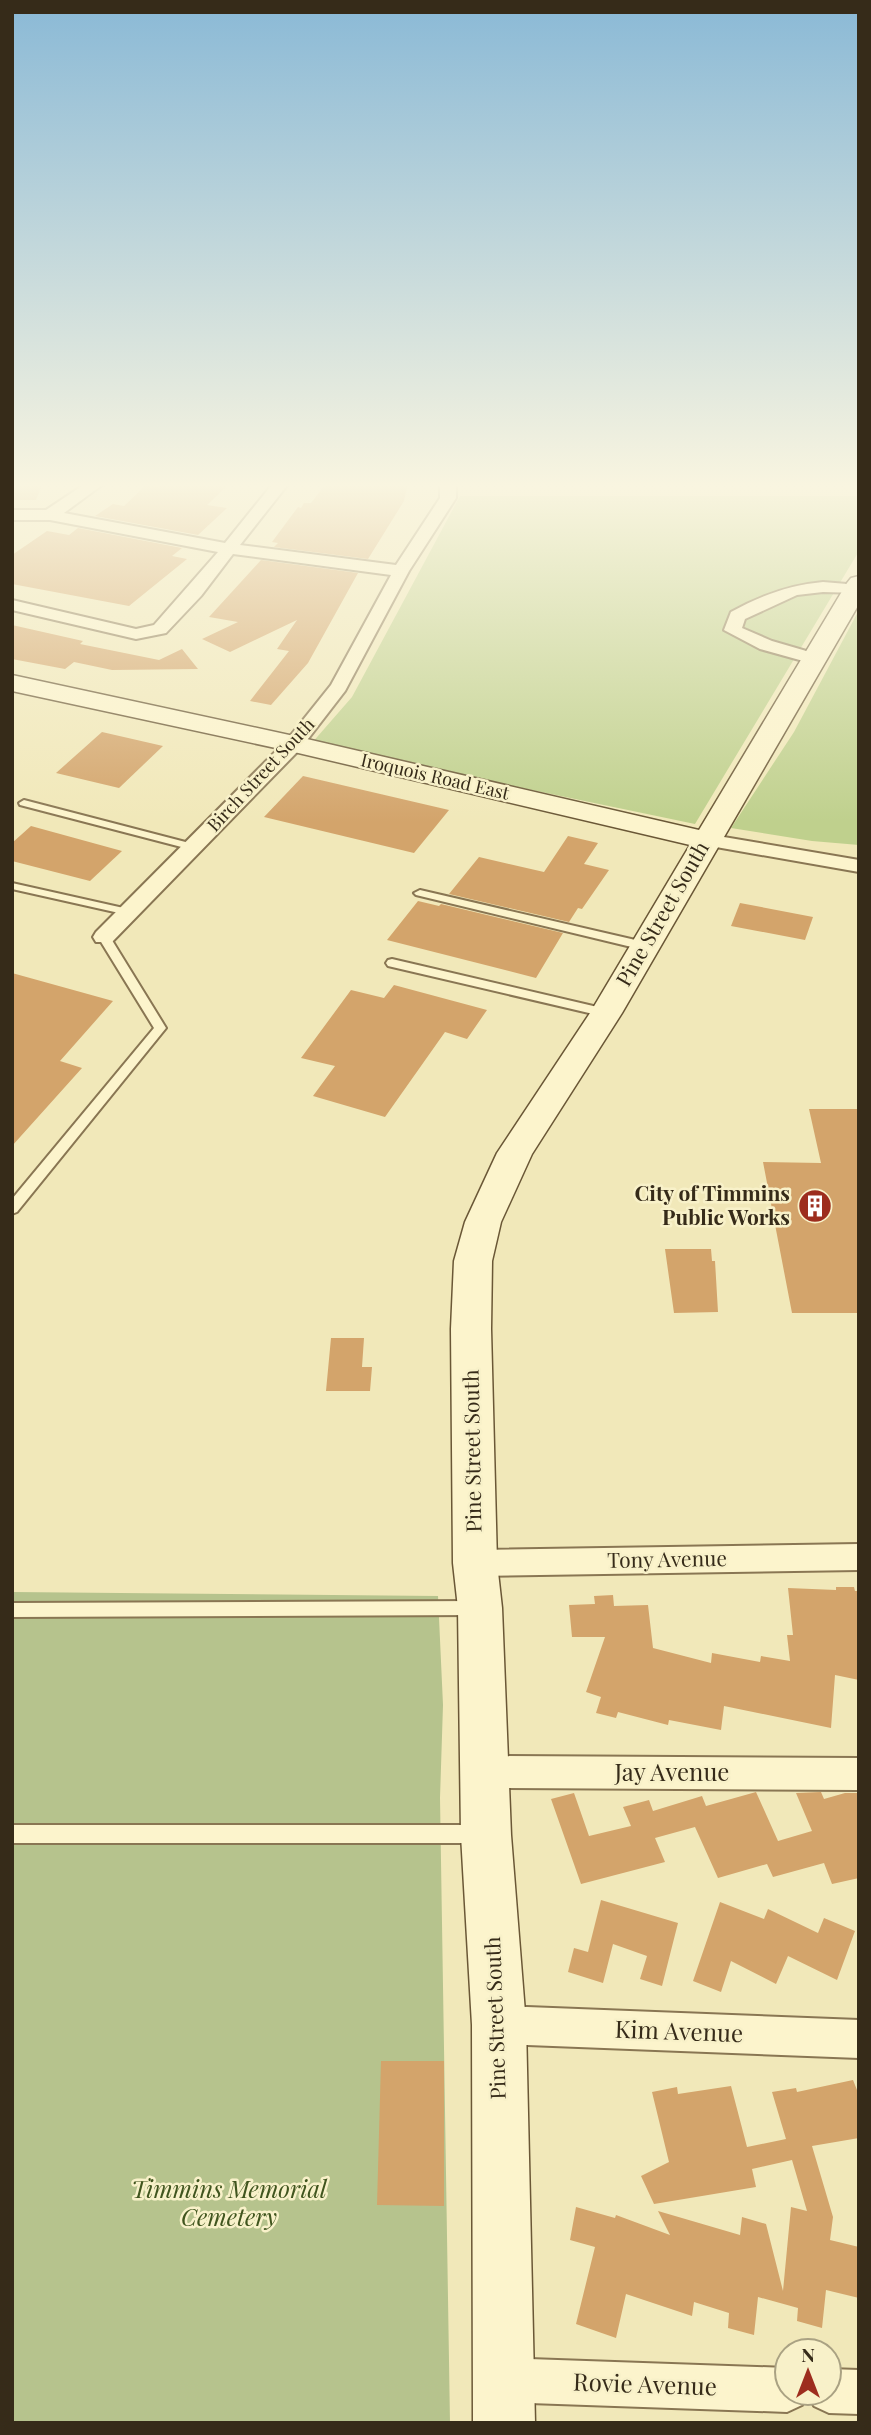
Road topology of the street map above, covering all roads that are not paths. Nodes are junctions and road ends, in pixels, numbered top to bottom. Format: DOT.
graph roads {
  1 [pos="192,596"];
  2 [pos="387,596"];
  3 [pos="779,596"];
  4 [pos="851,596"];
  5 [pos="12,605"];
  6 [pos="814,659"];
  7 [pos="12,683"];
  8 [pos="294,744"];
  9 [pos="24,803"];
  10 [pos="706,840"];
  11 [pos="193,847"];
  12 [pos="859,866"];
  13 [pos="12,886"];
  14 [pos="420,892"];
  15 [pos="128,912"];
  16 [pos="104,937"];
  17 [pos="644,946"];
  18 [pos="392,963"];
  19 [pos="606,1013"];
  20 [pos="12,1209"];
  21 [pos="859,1557"];
  22 [pos="477,1585"];
  23 [pos="12,1609"];
  24 [pos="485,1772"];
  25 [pos="859,1774"];
  26 [pos="12,1834"];
  27 [pos="486,1835"];
  28 [pos="499,2025"];
  29 [pos="859,2039"];
  30 [pos="773,2391"];
  31 [pos="503,2401"];
  1 -- 5 [label="street"];
  2 -- 8 [label="street, Birch Street South"];
  3 -- 6 [label="street"];
  4 -- 6 [label="street, Pine Street South"];
  6 -- 10 [label="street, Pine Street South"];
  7 -- 8 [label="street, Iroquois Road East"];
  8 -- 10 [label="street, Iroquois Road East"];
  8 -- 11 [label="street, Birch Street South"];
  9 -- 11 [label="lane"];
  10 -- 12 [label="street, Iroquois Road East"];
  10 -- 17 [label="street, Pine Street South"];
  11 -- 15 [label="street, Birch Street South"];
  13 -- 15 [label="lane"];
  14 -- 17 [label="lane"];
  15 -- 16 [label="street, Birch Street South"];
  16 -- 20 [label="lane"];
  17 -- 19 [label="street, Pine Street South"];
  18 -- 19 [label="lane"];
  19 -- 22 [label="street, Pine Street South"];
  21 -- 22 [label="street, Tony Avenue"];
  22 -- 23 [label="lane"];
  22 -- 24 [label="street, Pine Street South"];
  24 -- 25 [label="street, Jay Avenue"];
  24 -- 27 [label="street, Pine Street South"];
  26 -- 27 [label="lane"];
  27 -- 28 [label="street, Pine Street South"];
  28 -- 29 [label="street, Kim Avenue"];
  28 -- 31 [label="street, Pine Street South"];
  30 -- 31 [label="street, Rovie Avenue"];
}
